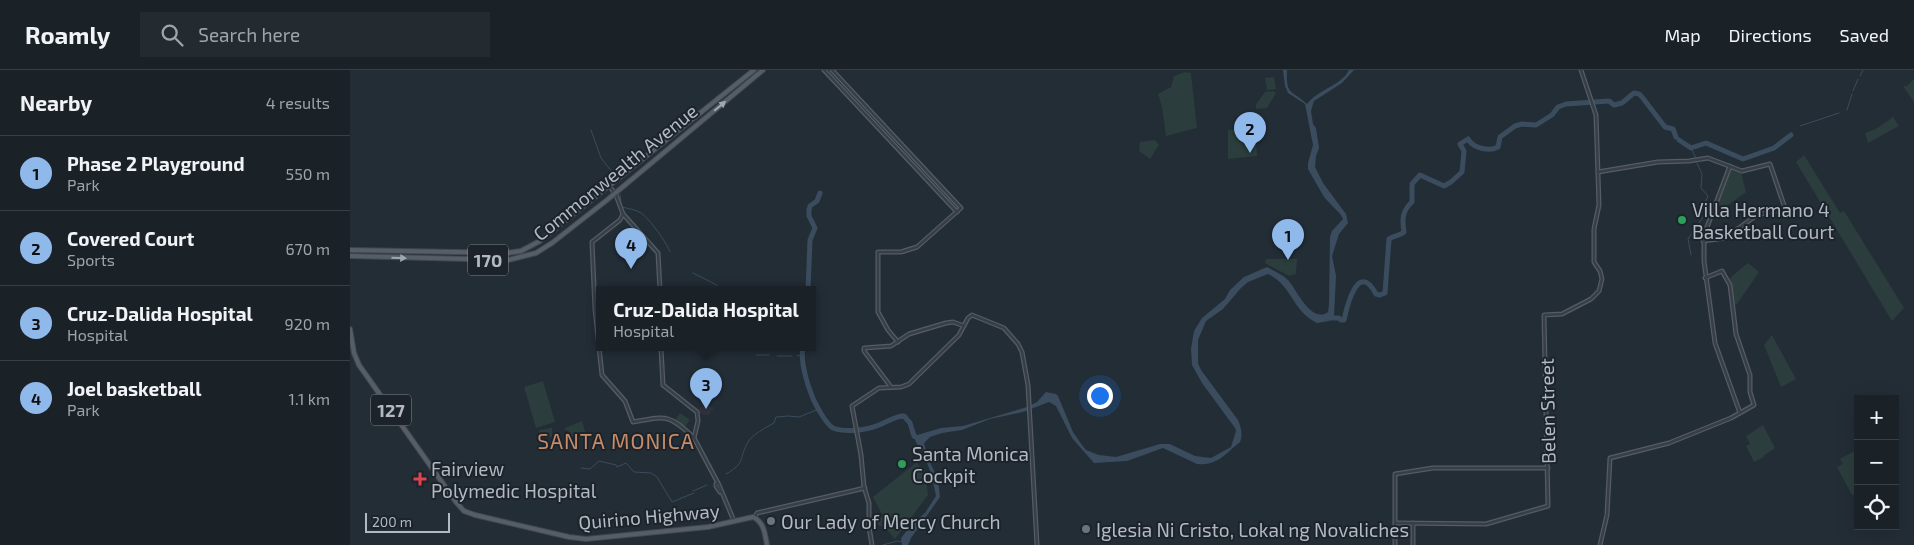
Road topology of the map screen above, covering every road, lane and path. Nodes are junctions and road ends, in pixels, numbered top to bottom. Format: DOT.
graph roads {
  1 [pos="754,70"];
  2 [pos="763,70"];
  3 [pos="824,70"];
  4 [pos="832,70"];
  5 [pos="1581,70"];
  6 [pos="682,128"];
  7 [pos="686,134"];
  8 [pos="1730,166"];
  9 [pos="629,172"];
  10 [pos="1598,172"];
  11 [pos="634,178"];
  12 [pos="610,187"];
  13 [pos="615,193"];
  14 [pos="947,193"];
  15 [pos="943,197"];
  16 [pos="953,199"];
  17 [pos="948,203"];
  18 [pos="957,212"];
  19 [pos="623,214"];
  20 [pos="1704,241"];
  21 [pos="350,250"];
  22 [pos="350,256"];
  23 [pos="1705,278"];
  24 [pos="660,286"];
  25 [pos="596,318"];
  26 [pos="964,326"];
  27 [pos="350,329"];
  28 [pos="898,342"];
  29 [pos="599,351"];
  30 [pos="661,351"];
  31 [pos="891,387"];
  32 [pos="1740,413"];
  33 [pos="694,438"];
  34 [pos="1548,468"];
  35 [pos="865,488"];
  36 [pos="756,515"];
  37 [pos="734,521"];
  38 [pos="1395,524"];
  39 [pos="1413,524"];
  40 [pos="767,545"];
  41 [pos="872,545"];
  42 [pos="1037,545"];
  43 [pos="1394,545"];
  44 [pos="1413,545"];
  45 [pos="1600,545"];
  1 -- 6 [label="main road, Commonwealth Avenue / 170"];
  7 -- 2 [label="main road, Commonwealth Avenue / 170, one-way"];
  3 -- 15 [label="street"];
  4 -- 14 [label="street"];
  5 -- 10 [label="street"];
  6 -- 7 [label="main road"];
  6 -- 9 [label="main road, Commonwealth Avenue / 170"];
  7 -- 11 [label="main road, Commonwealth Avenue / 170"];
  8 -- 10 [label="street"];
  8 -- 20 [label="street"];
  8 -- 20 [label="street"];
  9 -- 11 [label="main road"];
  9 -- 12 [label="main road, Commonwealth Avenue / 170"];
  10 -- 34 [label="street, Belen Street"];
  11 -- 13 [label="main road, Commonwealth Avenue / 170"];
  12 -- 13 [label="street"];
  12 -- 21 [label="main road, Commonwealth Avenue / 170"];
  13 -- 19 [label="street"];
  22 -- 13 [label="main road, Commonwealth Avenue / 170, one-way"];
  14 -- 15 [label="street"];
  14 -- 16 [label="street"];
  15 -- 17 [label="street"];
  16 -- 17 [label="street"];
  16 -- 18 [label="street"];
  17 -- 18 [label="street"];
  18 -- 28 [label="street"];
  19 -- 24 [label="street"];
  19 -- 25 [label="street"];
  20 -- 23 [label="street"];
  23 -- 32 [label="street"];
  23 -- 32 [label="street"];
  26 -- 28 [label="street"];
  26 -- 31 [label="street"];
  26 -- 42 [label="street"];
  27 -- 37 [label="main road, Quirino Highway / 127"];
  28 -- 31 [label="street"];
  29 -- 33 [label="street"];
  30 -- 33 [label="street"];
  31 -- 35 [label="street"];
  32 -- 45 [label="street"];
  33 -- 37 [label="street"];
  34 -- 38 [label="street"];
  34 -- 39 [label="street, Belen Street"];
  35 -- 36 [label="street"];
  35 -- 41 [label="street"];
  36 -- 37 [label="main road, Quirino Highway / 127"];
  36 -- 40 [label="main road"];
  38 -- 39 [label="street"];
  38 -- 43 [label="street"];
  39 -- 44 [label="street"];
}
